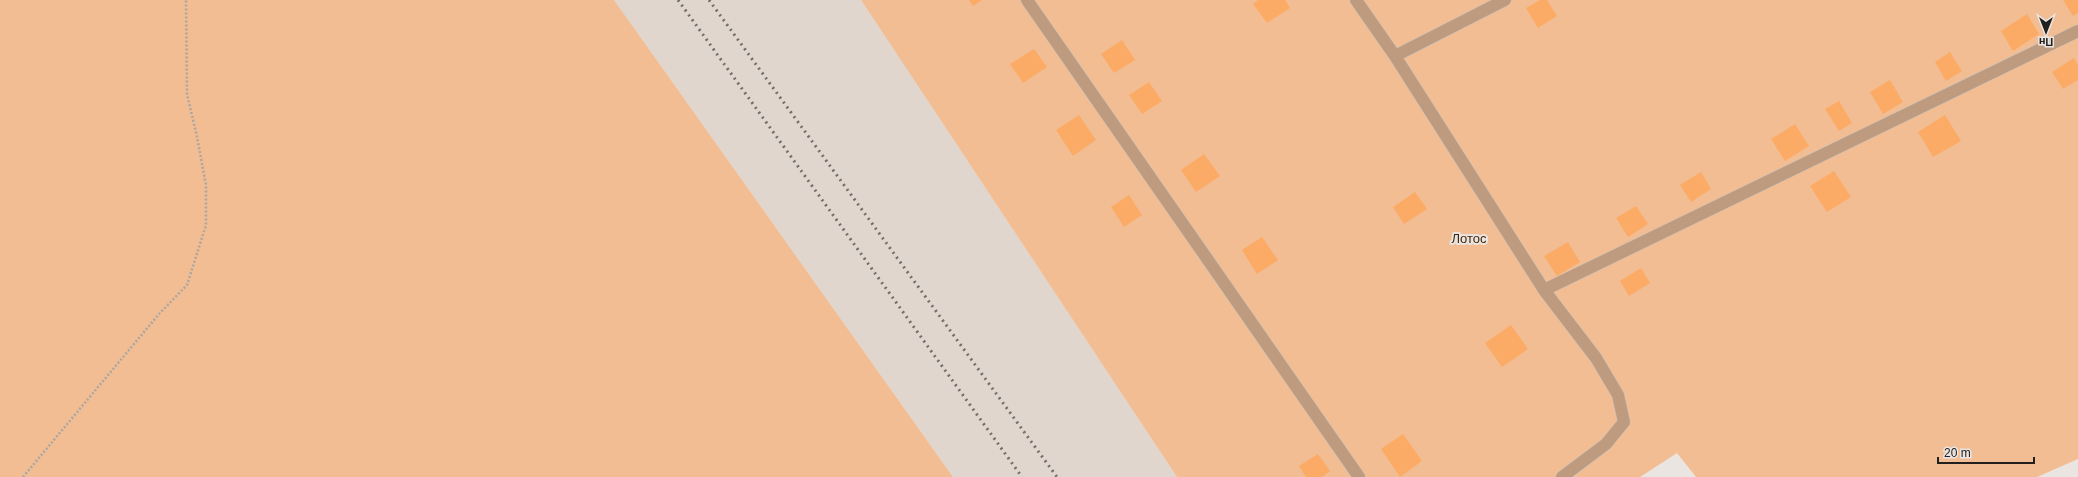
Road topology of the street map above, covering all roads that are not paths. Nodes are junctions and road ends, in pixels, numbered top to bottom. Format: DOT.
graph roads {
  1 [pos="1027,0"];
  2 [pos="1356,0"];
  3 [pos="1505,0"];
  4 [pos="2078,31"];
  5 [pos="1395,56"];
  6 [pos="1544,290"];
  7 [pos="1359,477"];
  8 [pos="1562,477"];
  1 -- 7 [label="lane"];
  2 -- 5 [label="lane"];
  3 -- 5 [label="lane"];
  4 -- 6 [label="lane"];
  5 -- 6 [label="lane"];
  6 -- 8 [label="lane"];
}
